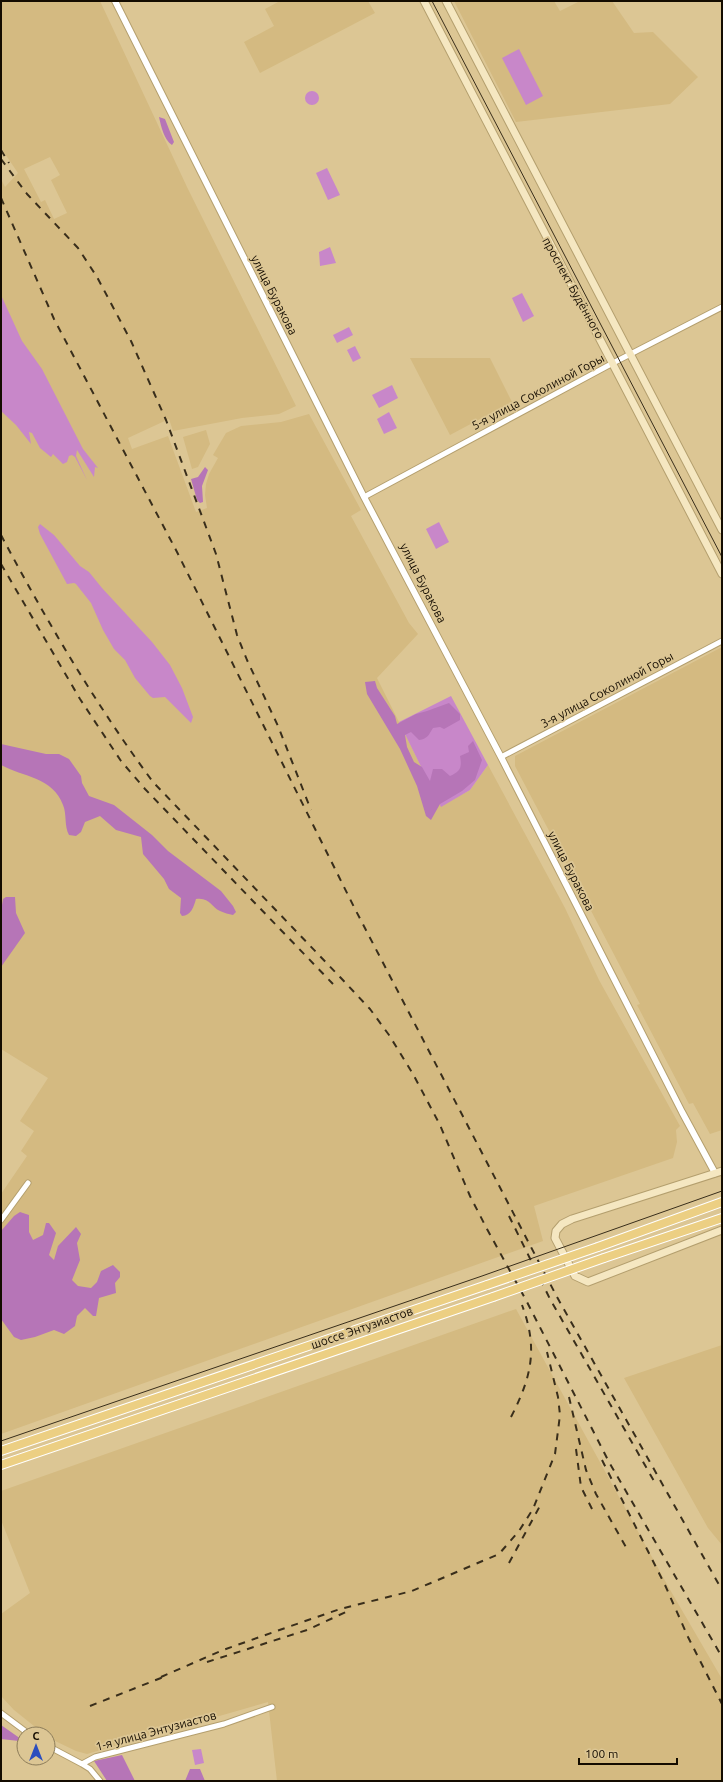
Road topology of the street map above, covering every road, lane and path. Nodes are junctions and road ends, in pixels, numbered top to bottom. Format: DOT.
graph roads {
  1 [pos="115,1"];
  2 [pos="424,1"];
  3 [pos="446,1"];
  4 [pos="722,307"];
  5 [pos="630,354"];
  6 [pos="613,363"];
  7 [pos="364,497"];
  8 [pos="722,530"];
  9 [pos="722,574"];
  10 [pos="722,640"];
  11 [pos="501,757"];
  12 [pos="719,1172"];
  13 [pos="28,1183"];
  14 [pos="722,1201"];
  15 [pos="722,1218"];
  16 [pos="1,1220"];
  17 [pos="722,1230"];
  18 [pos="1,1451"];
  19 [pos="1,1465"];
  20 [pos="272,1707"];
  21 [pos="1,1713"];
  22 [pos="18,1726"];
  23 [pos="56,1750"];
  24 [pos="82,1764"];
  25 [pos="100,1781"];
  1 -- 7 [label="street, улица Буракова"];
  2 -- 6 [label="main road, проспект Будённого"];
  3 -- 5 [label="main road, проспект Будённого"];
  4 -- 5 [label="street, 5-я улица Соколиной Горы"];
  5 -- 6 [label="street, 5-я улица Соколиной Горы"];
  5 -- 8 [label="main road, проспект Будённого"];
  6 -- 7 [label="street, 5-я улица Соколиной Горы"];
  6 -- 9 [label="main road, проспект Будённого"];
  7 -- 11 [label="street, улица Буракова"];
  10 -- 11 [label="street, 3-я улица Соколиной Горы"];
  11 -- 12 [label="street, улица Буракова"];
  12 -- 17 [label="main road"];
  13 -- 16 [label="street"];
  14 -- 18 [label="main road, шоссе Энтузиастов, bridge"];
  15 -- 19 [label="main road, шоссе Энтузиастов, bridge"];
  20 -- 24 [label="street, 1-я улица Энтузиастов"];
  21 -- 22 [label="street"];
  23 -- 24 [label="street"];
  24 -- 25 [label="street"];
}
